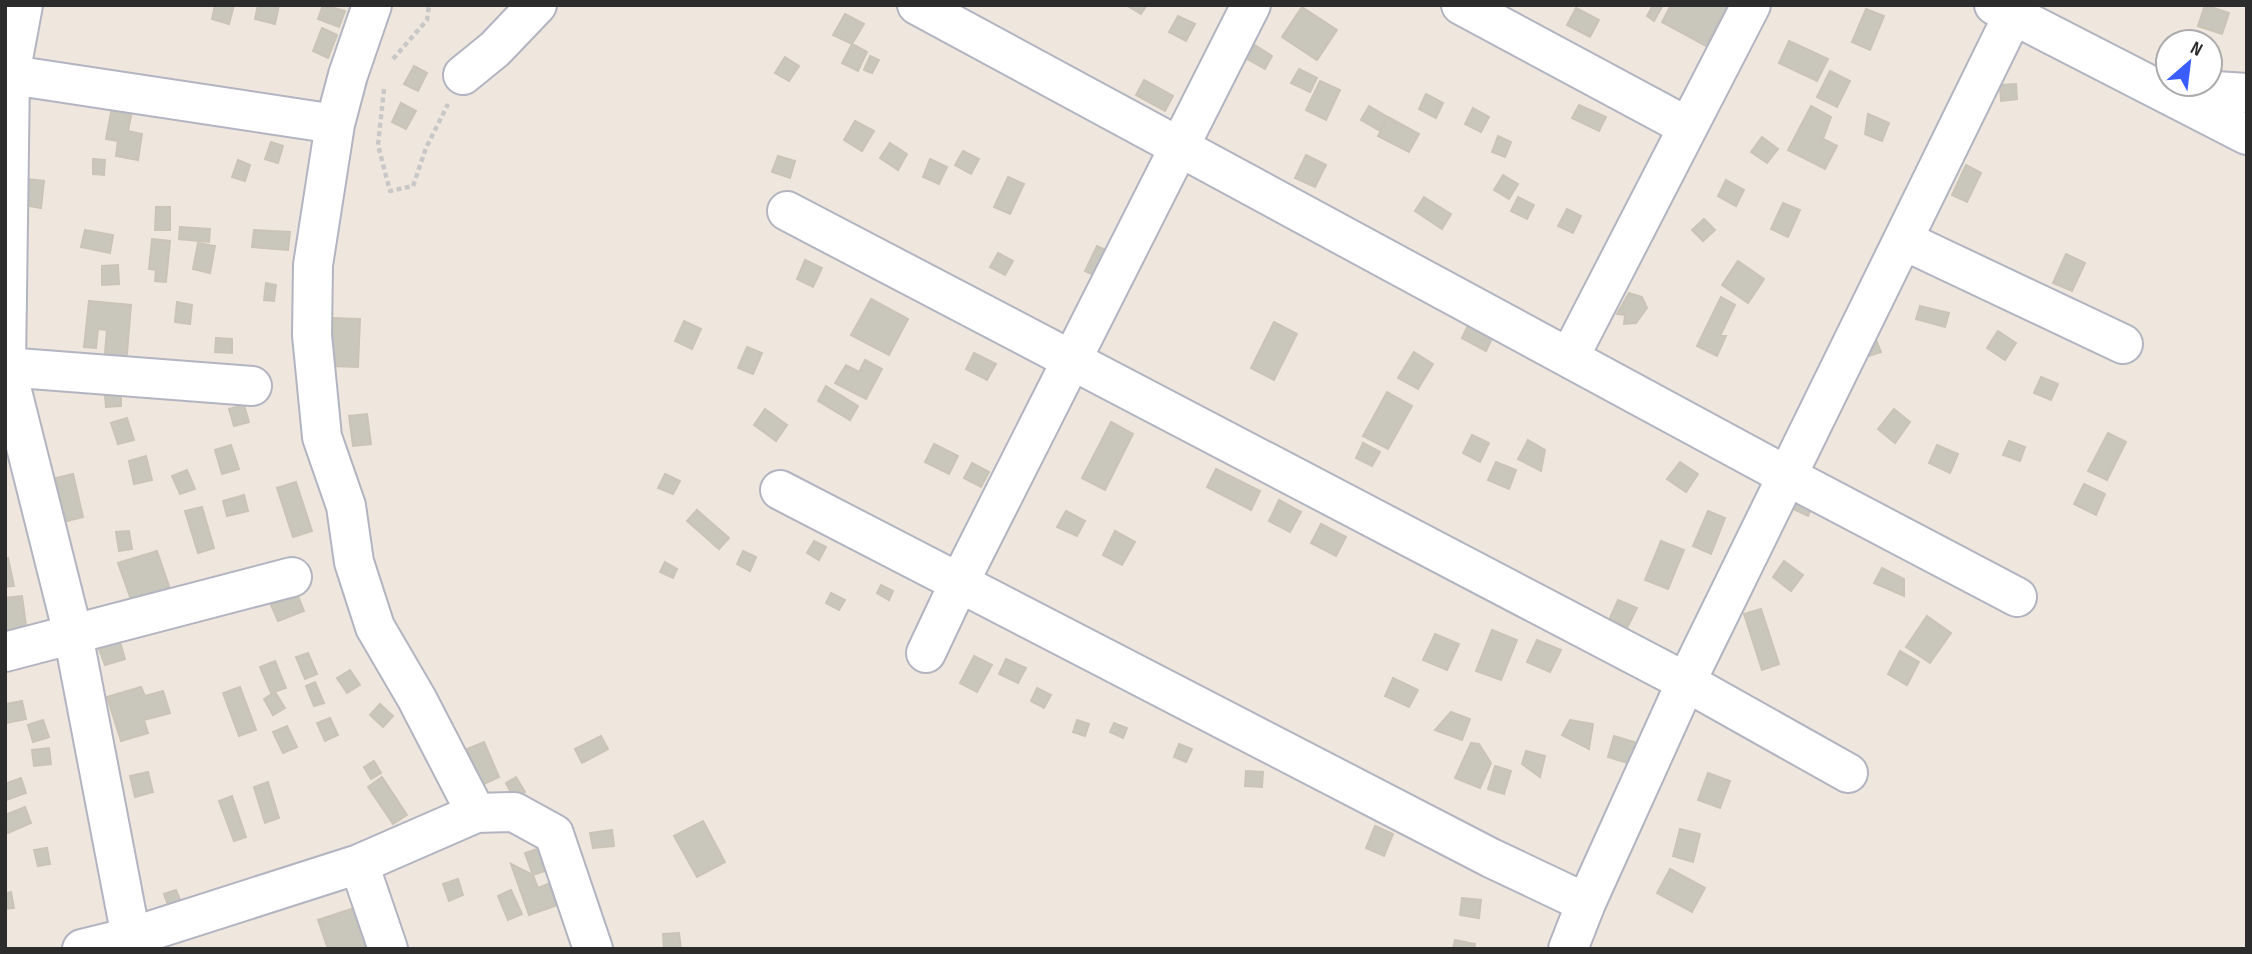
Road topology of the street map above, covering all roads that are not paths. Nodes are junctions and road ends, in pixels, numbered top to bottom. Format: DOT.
graph roads {
  1 [pos="23,5"];
  2 [pos="372,5"];
  3 [pos="537,5"];
  4 [pos="917,5"];
  5 [pos="1251,5"];
  6 [pos="1461,5"];
  7 [pos="1751,5"];
  8 [pos="2008,9"];
  9 [pos="7,74"];
  10 [pos="463,75"];
  11 [pos="2152,87"];
  12 [pos="2247,93"];
  13 [pos="335,124"];
  14 [pos="1688,127"];
  15 [pos="2247,135"];
  16 [pos="1180,147"];
  17 [pos="787,211"];
  18 [pos="1903,240"];
  19 [pos="2123,344"];
  20 [pos="1569,358"];
  21 [pos="1071,360"];
  22 [pos="6,367"];
  23 [pos="252,386"];
  24 [pos="1787,476"];
  25 [pos="780,490"];
  26 [pos="292,577"];
  27 [pos="959,583"];
  28 [pos="2017,597"];
  29 [pos="73,634"];
  30 [pos="5,652"];
  31 [pos="926,653"];
  32 [pos="1686,682"];
  33 [pos="1848,772"];
  34 [pos="476,813"];
  35 [pos="359,864"];
  36 [pos="1586,903"];
  37 [pos="133,943"];
  38 [pos="82,949"];
  39 [pos="388,949"];
  40 [pos="593,949"];
  41 [pos="1568,949"];
  1 -- 9 [label="street"];
  2 -- 13 [label="street"];
  3 -- 10 [label="street"];
  4 -- 16 [label="street"];
  5 -- 16 [label="street"];
  6 -- 14 [label="street"];
  7 -- 14 [label="street"];
  8 -- 11 [label="street"];
  8 -- 18 [label="street"];
  9 -- 13 [label="street"];
  9 -- 22 [label="street"];
  11 -- 12 [label="street"];
  11 -- 15 [label="street"];
  13 -- 34 [label="street"];
  14 -- 20 [label="street"];
  16 -- 20 [label="street"];
  16 -- 21 [label="street"];
  17 -- 21 [label="street"];
  18 -- 19 [label="street"];
  18 -- 24 [label="street"];
  20 -- 24 [label="street"];
  21 -- 27 [label="street"];
  21 -- 32 [label="street"];
  22 -- 23 [label="street"];
  22 -- 29 [label="street"];
  24 -- 28 [label="street"];
  24 -- 32 [label="street"];
  25 -- 27 [label="street"];
  26 -- 29 [label="street"];
  27 -- 31 [label="street"];
  27 -- 36 [label="street"];
  29 -- 30 [label="street"];
  29 -- 37 [label="street"];
  32 -- 33 [label="street"];
  32 -- 36 [label="street"];
  34 -- 35 [label="street"];
  34 -- 40 [label="street"];
  35 -- 37 [label="street"];
  35 -- 39 [label="street"];
  36 -- 41 [label="street"];
  37 -- 38 [label="street"];
}
